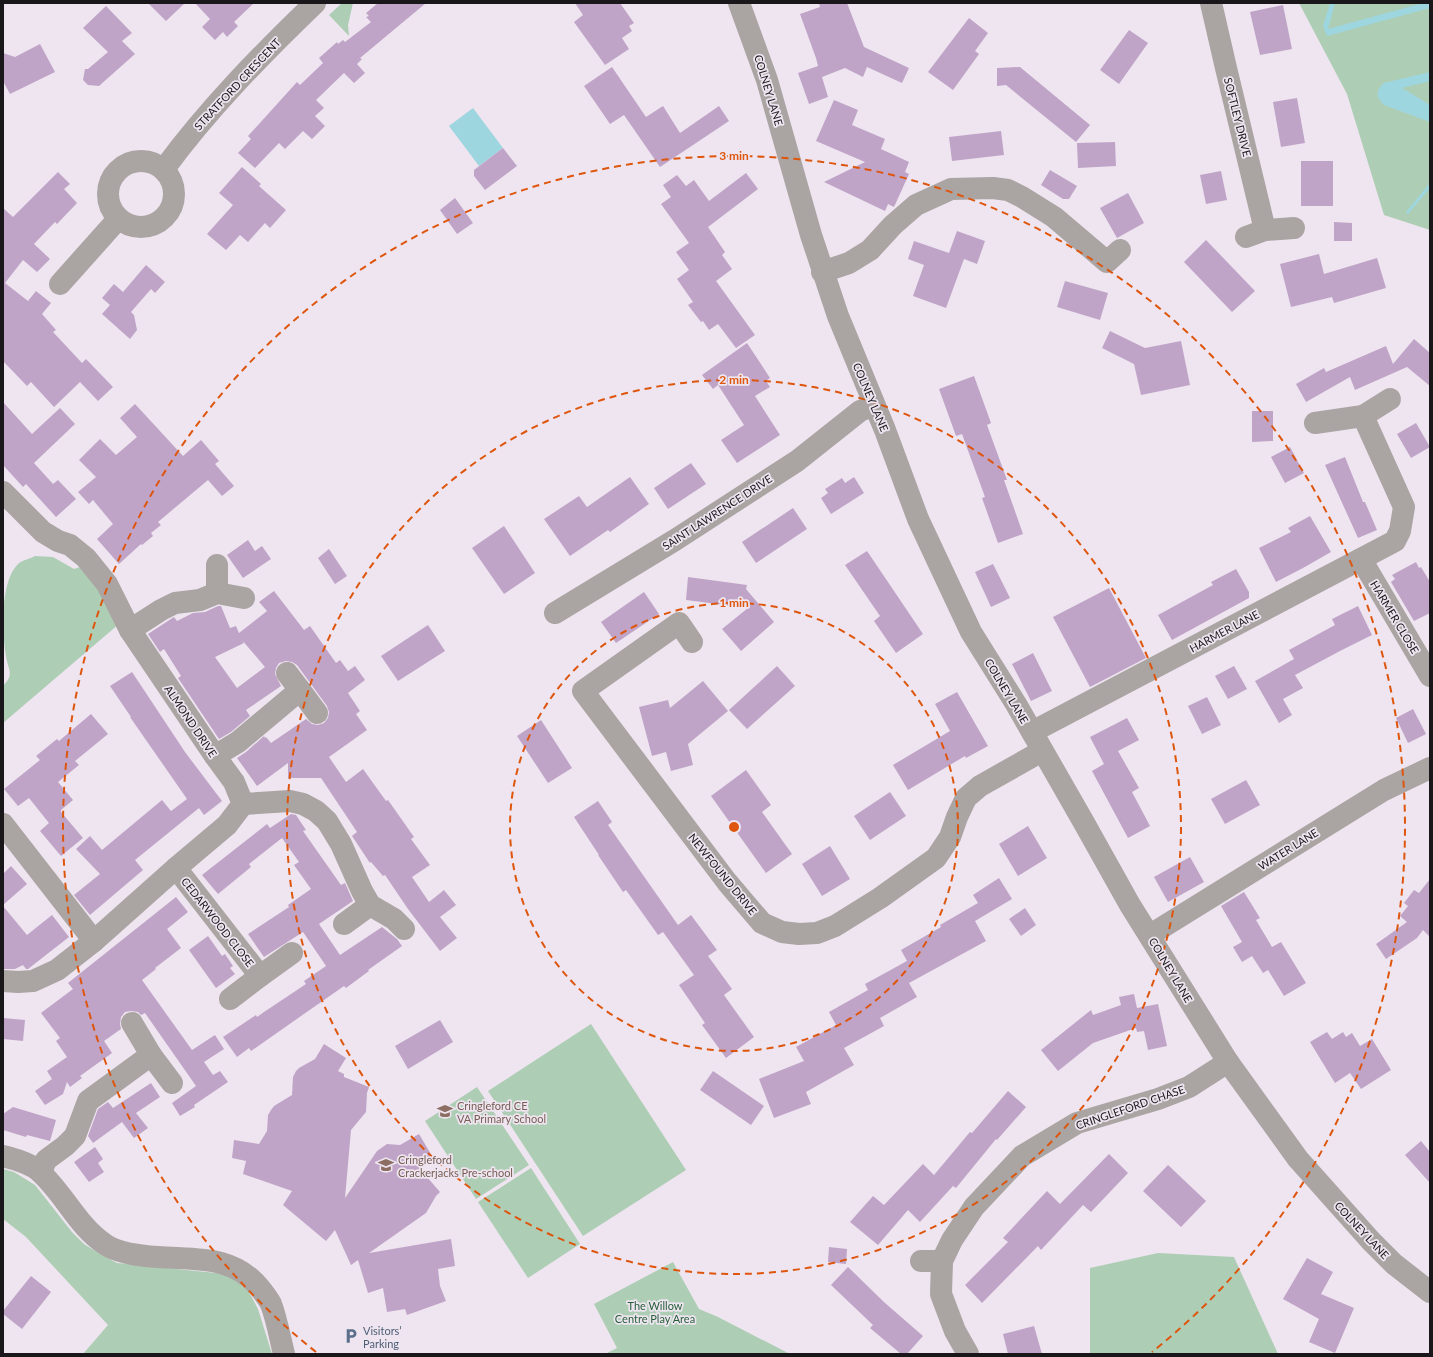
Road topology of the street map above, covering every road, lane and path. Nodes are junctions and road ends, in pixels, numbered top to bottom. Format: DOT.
graph roads {
  1 [pos="315,3"];
  2 [pos="739,3"];
  3 [pos="1211,3"];
  4 [pos="164,169"];
  5 [pos="118,219"];
  6 [pos="1294,228"];
  7 [pos="1120,250"];
  8 [pos="822,272"];
  9 [pos="60,284"];
  10 [pos="1390,399"];
  11 [pos="874,405"];
  12 [pos="1363,416"];
  13 [pos="1315,423"];
  14 [pos="3,492"];
  15 [pos="1361,559"];
  16 [pos="217,565"];
  17 [pos="217,593"];
  18 [pos="244,598"];
  19 [pos="555,613"];
  20 [pos="130,630"];
  21 [pos="692,642"];
  22 [pos="287,673"];
  23 [pos="1430,676"];
  24 [pos="300,690"];
  25 [pos="317,713"];
  26 [pos="1032,732"];
  27 [pos="1042,752"];
  28 [pos="215,756"];
  29 [pos="1430,768"];
  30 [pos="243,804"];
  31 [pos="3,824"];
  32 [pos="176,868"];
  33 [pos="370,905"];
  34 [pos="344,924"];
  35 [pos="404,929"];
  36 [pos="1150,935"];
  37 [pos="94,941"];
  38 [pos="292,953"];
  39 [pos="260,976"];
  40 [pos="3,981"];
  41 [pos="230,999"];
  42 [pos="132,1022"];
  43 [pos="151,1055"];
  44 [pos="1228,1062"];
  45 [pos="172,1083"];
  46 [pos="3,1156"];
  47 [pos="41,1172"];
  48 [pos="921,1261"];
  49 [pos="942,1261"];
  50 [pos="1430,1292"];
  51 [pos="284,1354"];
  52 [pos="968,1354"];
  1 -- 4 [label="street, STRATFORD CRESCENT"];
  2 -- 8 [label="street, COLNEY LANE"];
  3 -- 6 [label="street, SOFTLEY DRIVE"];
  4 -- 5 [label="street"];
  4 -- 5 [label="street"];
  5 -- 9 [label="street"];
  7 -- 8 [label="street"];
  8 -- 11 [label="street, COLNEY LANE"];
  10 -- 12 [label="street"];
  11 -- 19 [label="street, SAINT LAWRENCE DRIVE"];
  11 -- 26 [label="street, COLNEY LANE"];
  12 -- 13 [label="street"];
  12 -- 15 [label="street, HARMER LANE"];
  14 -- 20 [label="street, ALMOND DRIVE"];
  15 -- 23 [label="street, HARMER CLOSE"];
  15 -- 26 [label="street, HARMER LANE"];
  16 -- 17 [label="street"];
  17 -- 18 [label="street"];
  17 -- 20 [label="street"];
  20 -- 28 [label="street, ALMOND DRIVE"];
  21 -- 27 [label="street, NEWFOUND DRIVE"];
  22 -- 24 [label="street"];
  24 -- 25 [label="street"];
  24 -- 28 [label="street"];
  26 -- 27 [label="street, COLNEY LANE"];
  27 -- 36 [label="street, COLNEY LANE"];
  28 -- 30 [label="street, ALMOND DRIVE"];
  29 -- 36 [label="street, WATER LANE"];
  30 -- 32 [label="street"];
  30 -- 33 [label="street"];
  31 -- 37 [label="street"];
  32 -- 37 [label="street"];
  32 -- 39 [label="street, CEDARWOOD CLOSE"];
  33 -- 34 [label="street"];
  33 -- 35 [label="street"];
  36 -- 44 [label="street, COLNEY LANE"];
  37 -- 40 [label="street"];
  38 -- 39 [label="street, CEDARWOOD CLOSE"];
  39 -- 41 [label="street, CEDARWOOD CLOSE"];
  42 -- 43 [label="street"];
  43 -- 45 [label="street"];
  43 -- 47 [label="street"];
  44 -- 49 [label="street, CRINGLEFORD CHASE"];
  44 -- 50 [label="street, COLNEY LANE"];
  46 -- 47 [label="street"];
  47 -- 51 [label="street"];
  48 -- 49 [label="street"];
  49 -- 52 [label="street, CRINGLEFORD CHASE"];
}
